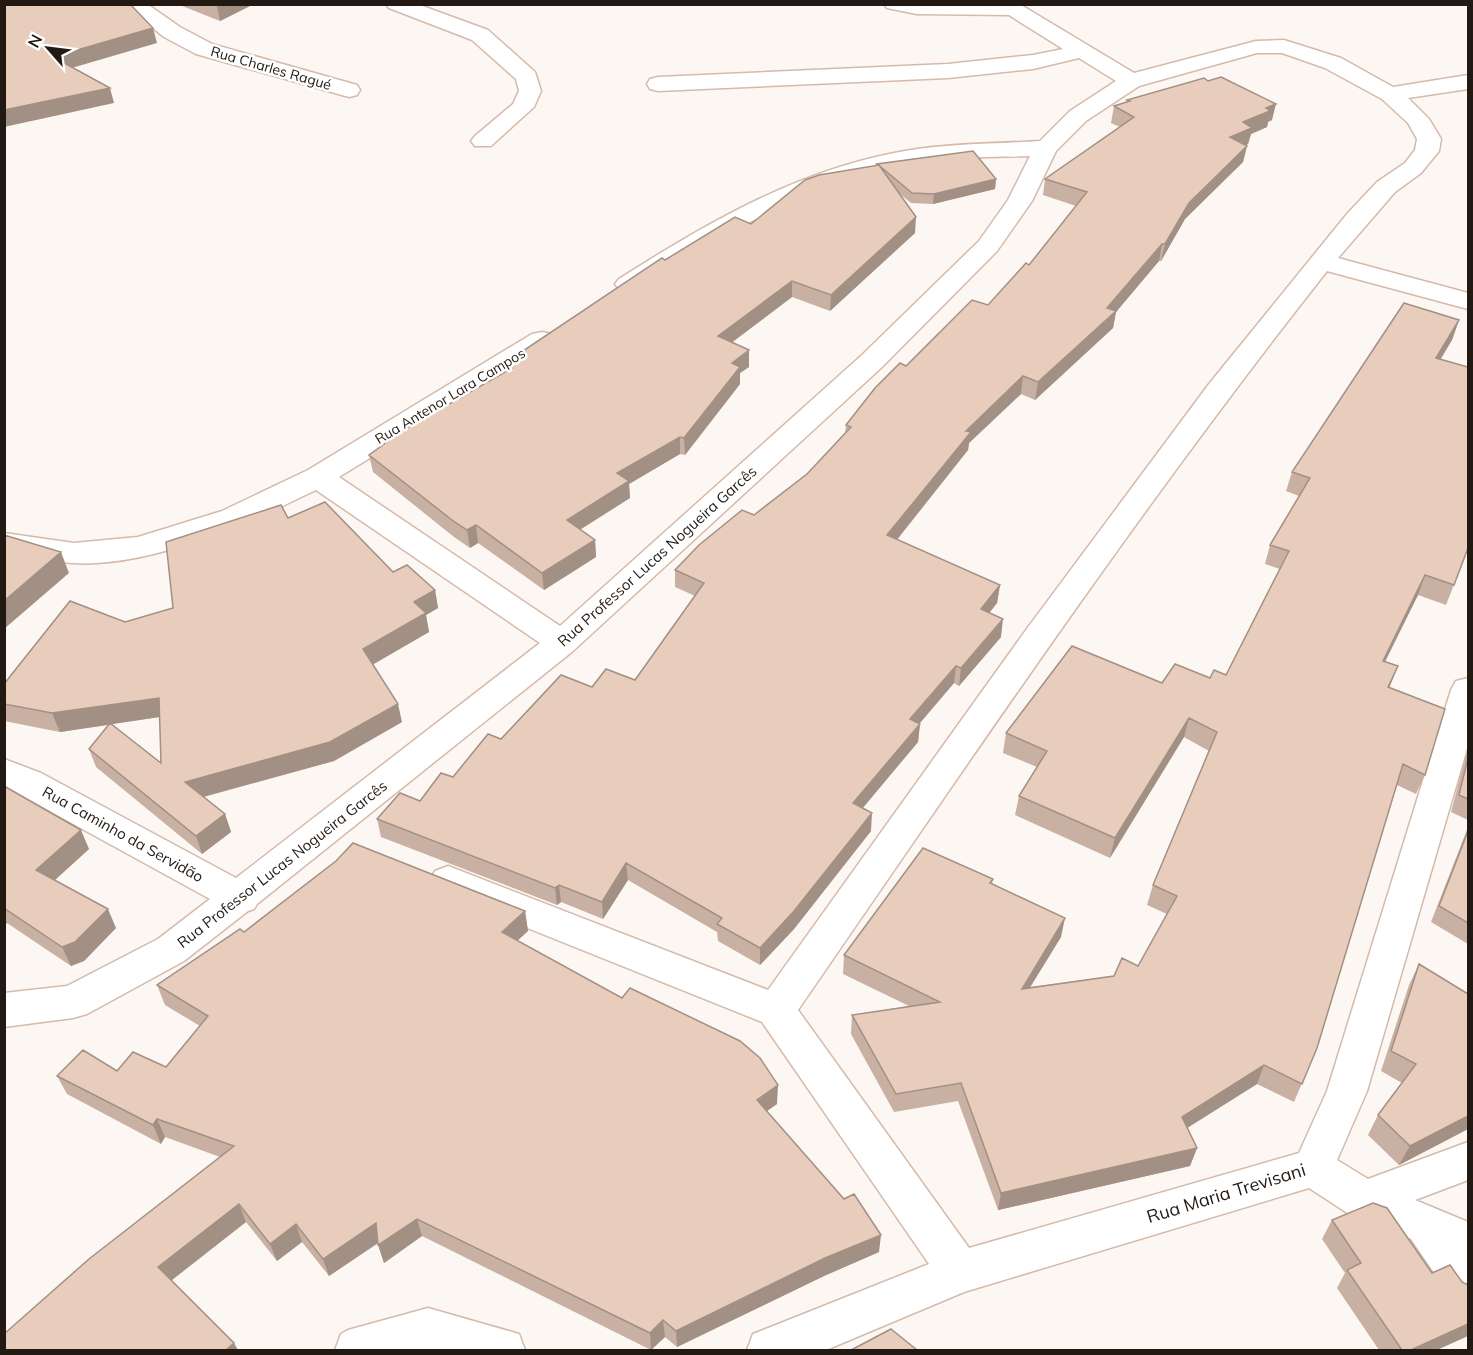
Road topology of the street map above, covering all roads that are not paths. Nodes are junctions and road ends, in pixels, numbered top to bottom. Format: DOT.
graph roads {
  1 [pos="134,4"];
  2 [pos="396,4"];
  3 [pos="894,4"];
  4 [pos="1038,4"];
  5 [pos="1014,9"];
  6 [pos="1082,51"];
  7 [pos="1131,81"];
  8 [pos="1468,82"];
  9 [pos="658,84"];
  10 [pos="349,90"];
  11 [pos="1390,94"];
  12 [pos="483,141"];
  13 [pos="1046,148"];
  14 [pos="1322,262"];
  15 [pos="611,296"];
  16 [pos="1468,301"];
  17 [pos="563,327"];
  18 [pos="318,477"];
  19 [pos="4,543"];
  20 [pos="562,643"];
  21 [pos="1468,690"];
  22 [pos="4,772"];
  23 [pos="411,866"];
  24 [pos="241,898"];
  25 [pos="4,1010"];
  26 [pos="776,1010"];
  27 [pos="1468,1161"];
  28 [pos="1313,1168"];
  29 [pos="1364,1200"];
  30 [pos="1426,1225"];
  31 [pos="1468,1242"];
  32 [pos="960,1272"];
  33 [pos="1468,1284"];
  34 [pos="357,1350"];
  35 [pos="503,1350"];
  36 [pos="769,1350"];
  1 -- 10 [label="street, Rua Charles Ragué"];
  2 -- 12 [label="street"];
  3 -- 5 [label="street"];
  4 -- 5 [label="street"];
  5 -- 6 [label="street"];
  6 -- 7 [label="street"];
  6 -- 9 [label="street"];
  7 -- 11 [label="street, Rua Professor Lucas Nogueira Garcês"];
  7 -- 13 [label="street, Rua Professor Lucas Nogueira Garcês"];
  8 -- 11 [label="street"];
  11 -- 14 [label="street, Rua Professor Lucas Nogueira Garcês"];
  13 -- 15 [label="street"];
  13 -- 20 [label="street, Rua Professor Lucas Nogueira Garcês"];
  14 -- 16 [label="street"];
  14 -- 26 [label="street, Rua Professor Lucas Nogueira Garcês"];
  17 -- 18 [label="street, Rua Antenor Lara Campos"];
  18 -- 19 [label="street, Rua Antenor Lara Campos"];
  18 -- 20 [label="street"];
  20 -- 24 [label="street, Rua Professor Lucas Nogueira Garcês"];
  21 -- 28 [label="street, Rua Maria Trevisani"];
  22 -- 24 [label="street, Rua Caminho da Servidão"];
  23 -- 26 [label="street"];
  24 -- 25 [label="street, Rua Professor Lucas Nogueira Garcês"];
  26 -- 32 [label="street"];
  27 -- 29 [label="street"];
  28 -- 29 [label="street"];
  28 -- 32 [label="street, Rua Maria Trevisani"];
  29 -- 30 [label="street"];
  30 -- 31 [label="street"];
  30 -- 33 [label="street"];
  32 -- 36 [label="street, Rua Maria Trevisani"];
  34 -- 35 [label="street"];
}
